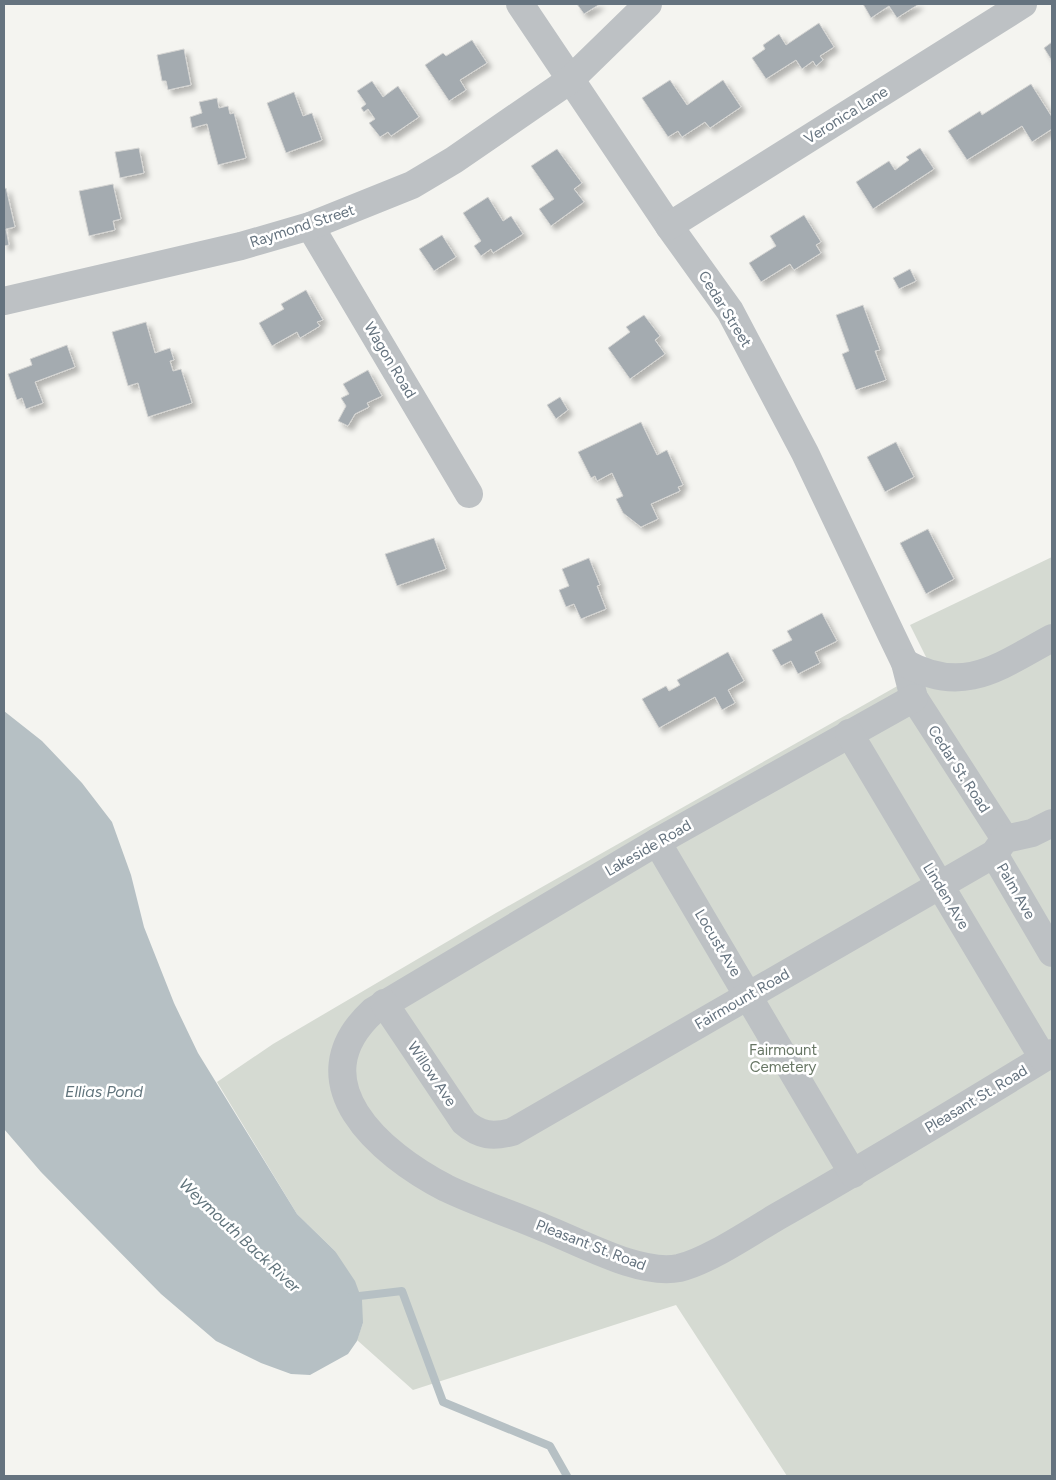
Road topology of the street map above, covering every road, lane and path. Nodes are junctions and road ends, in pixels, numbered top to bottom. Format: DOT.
graph roads {
  1 [pos="520,4"];
  2 [pos="648,4"];
  3 [pos="1022,4"];
  4 [pos="570,80"];
  5 [pos="310,226"];
  6 [pos="669,226"];
  7 [pos="4,301"];
  8 [pos="469,494"];
  9 [pos="1052,638"];
  10 [pos="905,663"];
  11 [pos="914,698"];
  12 [pos="849,733"];
  13 [pos="1052,823"];
  14 [pos="658,842"];
  15 [pos="1000,846"];
  16 [pos="939,884"];
  17 [pos="1052,953"];
  18 [pos="749,996"];
  19 [pos="384,1003"];
  20 [pos="1048,1056"];
  21 [pos="487,1136"];
  22 [pos="853,1174"];
  1 -- 4 [label="street, Cedar Street"];
  2 -- 4 [label="street, Raymond Street"];
  3 -- 6 [label="street, Veronica Lane"];
  4 -- 5 [label="street, Raymond Street"];
  4 -- 6 [label="street, Cedar Street"];
  5 -- 7 [label="street, Raymond Street"];
  5 -- 8 [label="street, Wagon Road"];
  6 -- 10 [label="street, Cedar Street"];
  9 -- 10 [label="street"];
  10 -- 11 [label="street, Cedar St. Road"];
  11 -- 12 [label="street, Lakeside Road"];
  11 -- 15 [label="street, Cedar St. Road"];
  12 -- 14 [label="street, Lakeside Road"];
  12 -- 16 [label="street, Linden Ave"];
  13 -- 15 [label="street, Fairmount Road"];
  14 -- 18 [label="street, Locust Ave"];
  14 -- 19 [label="street, Lakeside Road"];
  15 -- 16 [label="street, Fairmount Road"];
  15 -- 17 [label="street, Palm Ave"];
  16 -- 18 [label="street, Fairmount Road"];
  16 -- 20 [label="street, Linden Ave"];
  18 -- 21 [label="street, Fairmount Road"];
  18 -- 22 [label="street, Locust Ave"];
  19 -- 21 [label="street, Willow Ave"];
  19 -- 22 [label="street, Pleasant St. Road"];
  20 -- 22 [label="street, Pleasant St. Road"];
}
